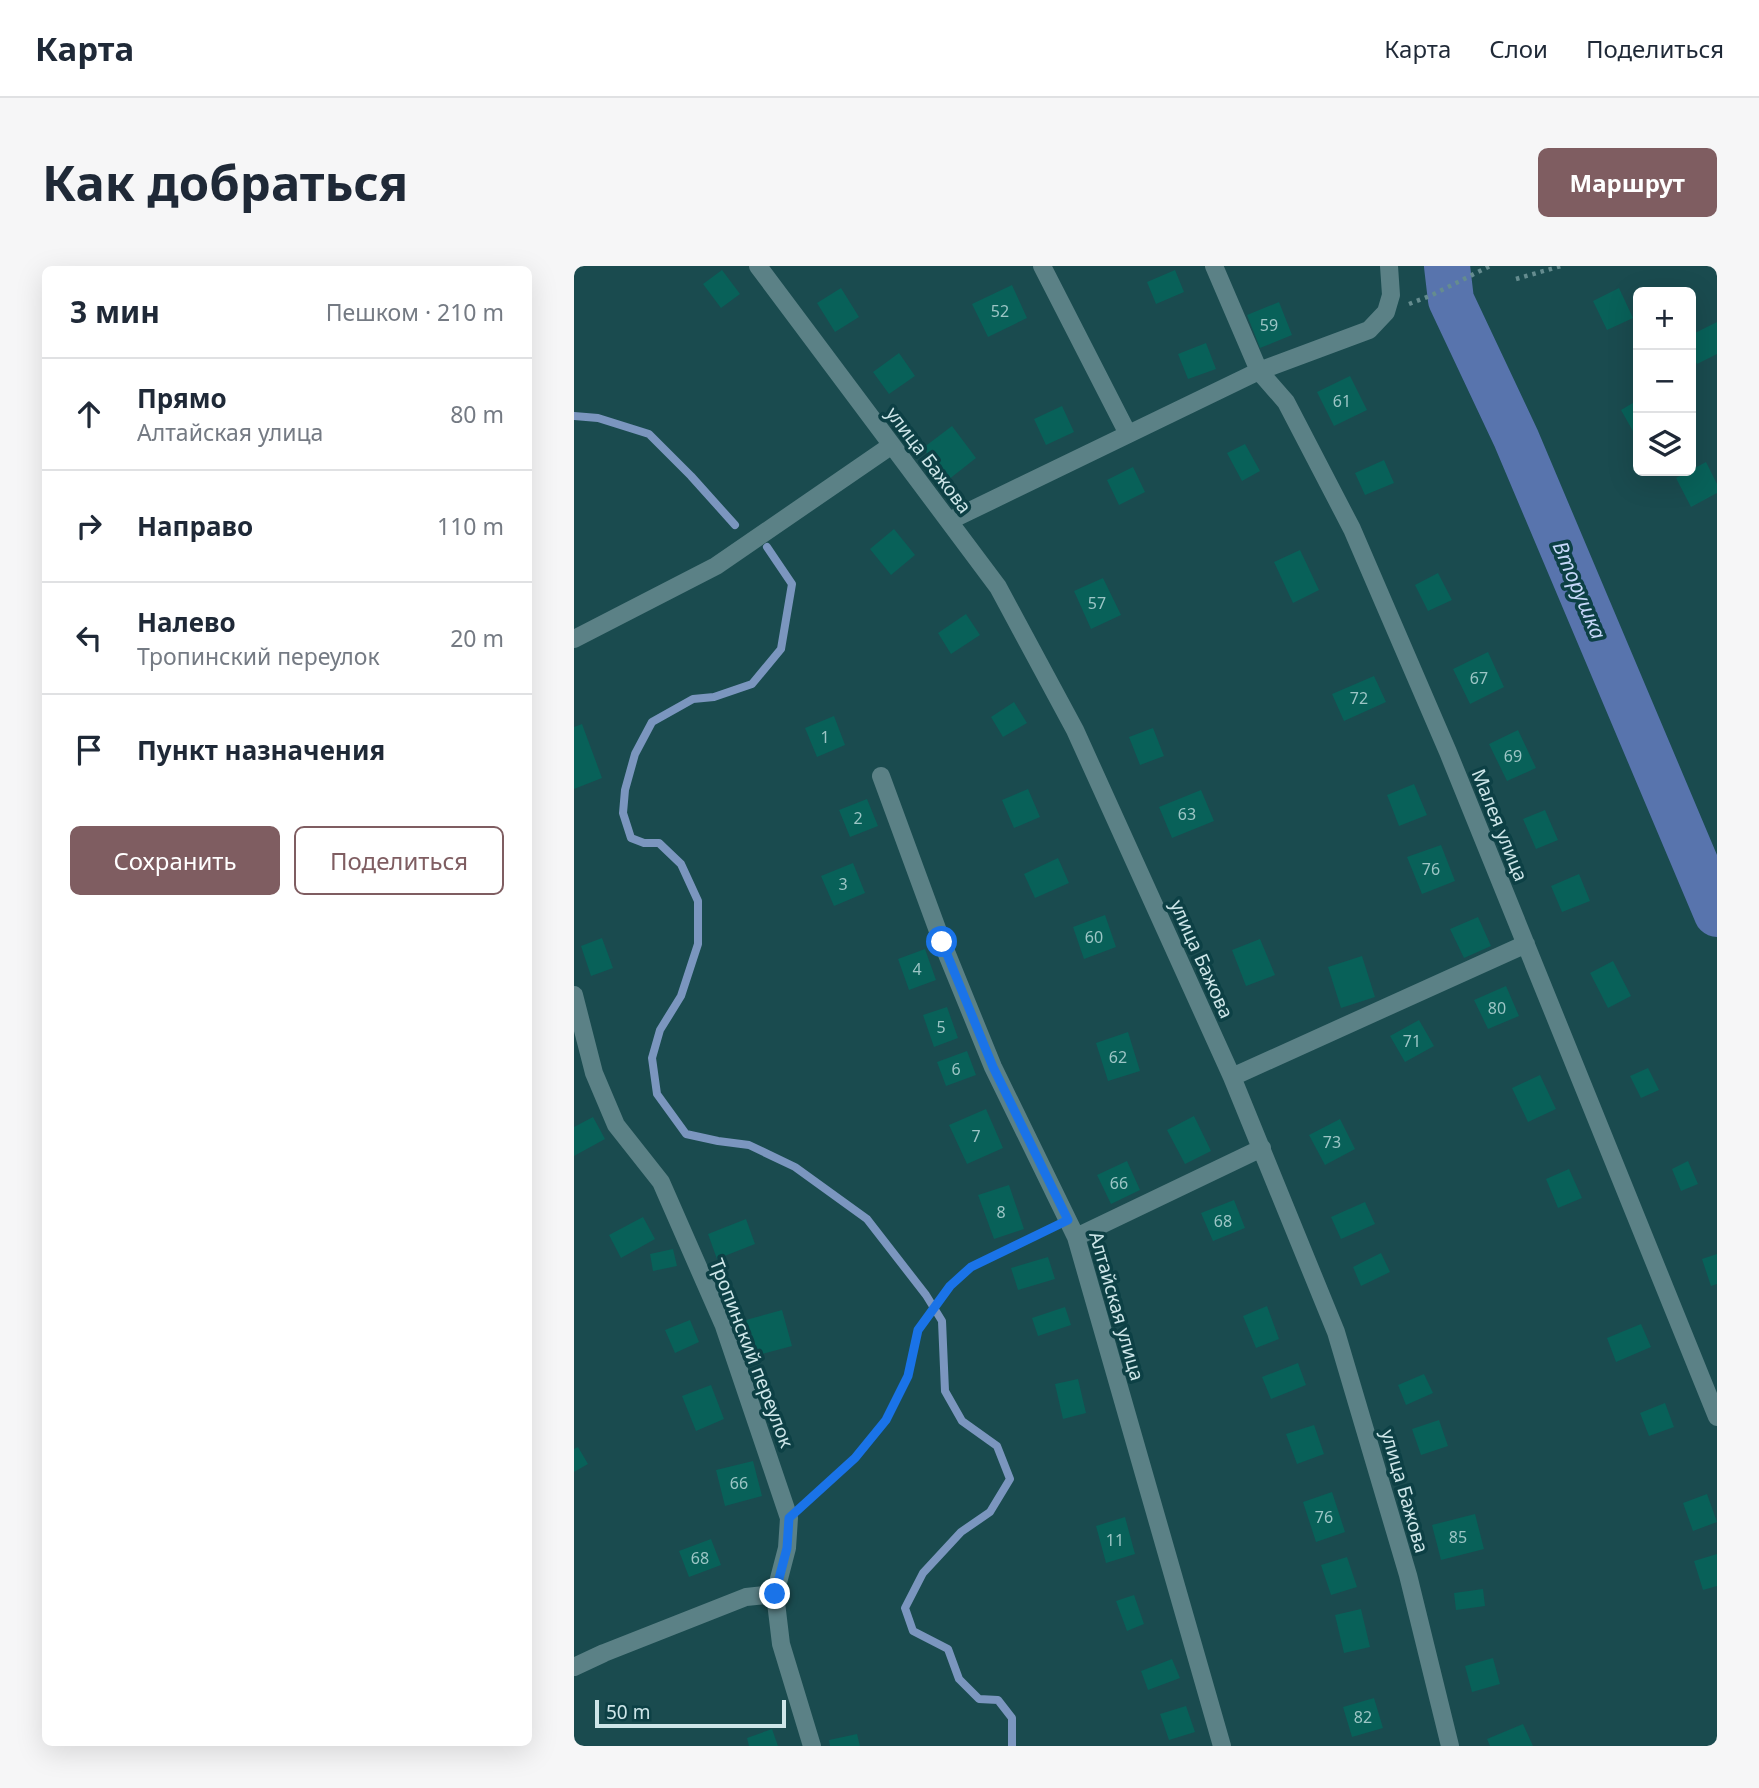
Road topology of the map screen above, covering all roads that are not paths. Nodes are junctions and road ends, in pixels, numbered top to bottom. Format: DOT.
graph roads {
  1 [pos="758,266"];
  2 [pos="1042,266"];
  3 [pos="1214,266"];
  4 [pos="1389,266"];
  5 [pos="1259,371"];
  6 [pos="1128,434"];
  7 [pos="892,445"];
  8 [pos="949,521"];
  9 [pos="574,639"];
  10 [pos="880,776"];
  11 [pos="1527,944"];
  12 [pos="574,995"];
  13 [pos="1232,1077"];
  14 [pos="1262,1148"];
  15 [pos="1076,1237"];
  16 [pos="1717,1417"];
  17 [pos="775,1594"];
  18 [pos="574,1667"];
  19 [pos="812,1746"];
  20 [pos="1222,1746"];
  21 [pos="1450,1746"];
  1 -- 7 [label="street, улица Бажова"];
  2 -- 6 [label="street"];
  3 -- 5 [label="street, Малея улица"];
  4 -- 5 [label="street"];
  5 -- 6 [label="street"];
  5 -- 11 [label="street, Малея улица"];
  6 -- 8 [label="street"];
  7 -- 8 [label="street, улица Бажова"];
  7 -- 9 [label="street"];
  8 -- 13 [label="street, улица Бажова"];
  10 -- 15 [label="street, Алтайская улица"];
  11 -- 13 [label="street"];
  11 -- 16 [label="street, Малея улица"];
  12 -- 17 [label="street, Тропинский переулок"];
  13 -- 14 [label="street, улица Бажова"];
  14 -- 15 [label="street"];
  14 -- 21 [label="street, улица Бажова"];
  15 -- 20 [label="street, Алтайская улица"];
  17 -- 18 [label="street"];
  17 -- 19 [label="street, Тропинский переулок"];
}
